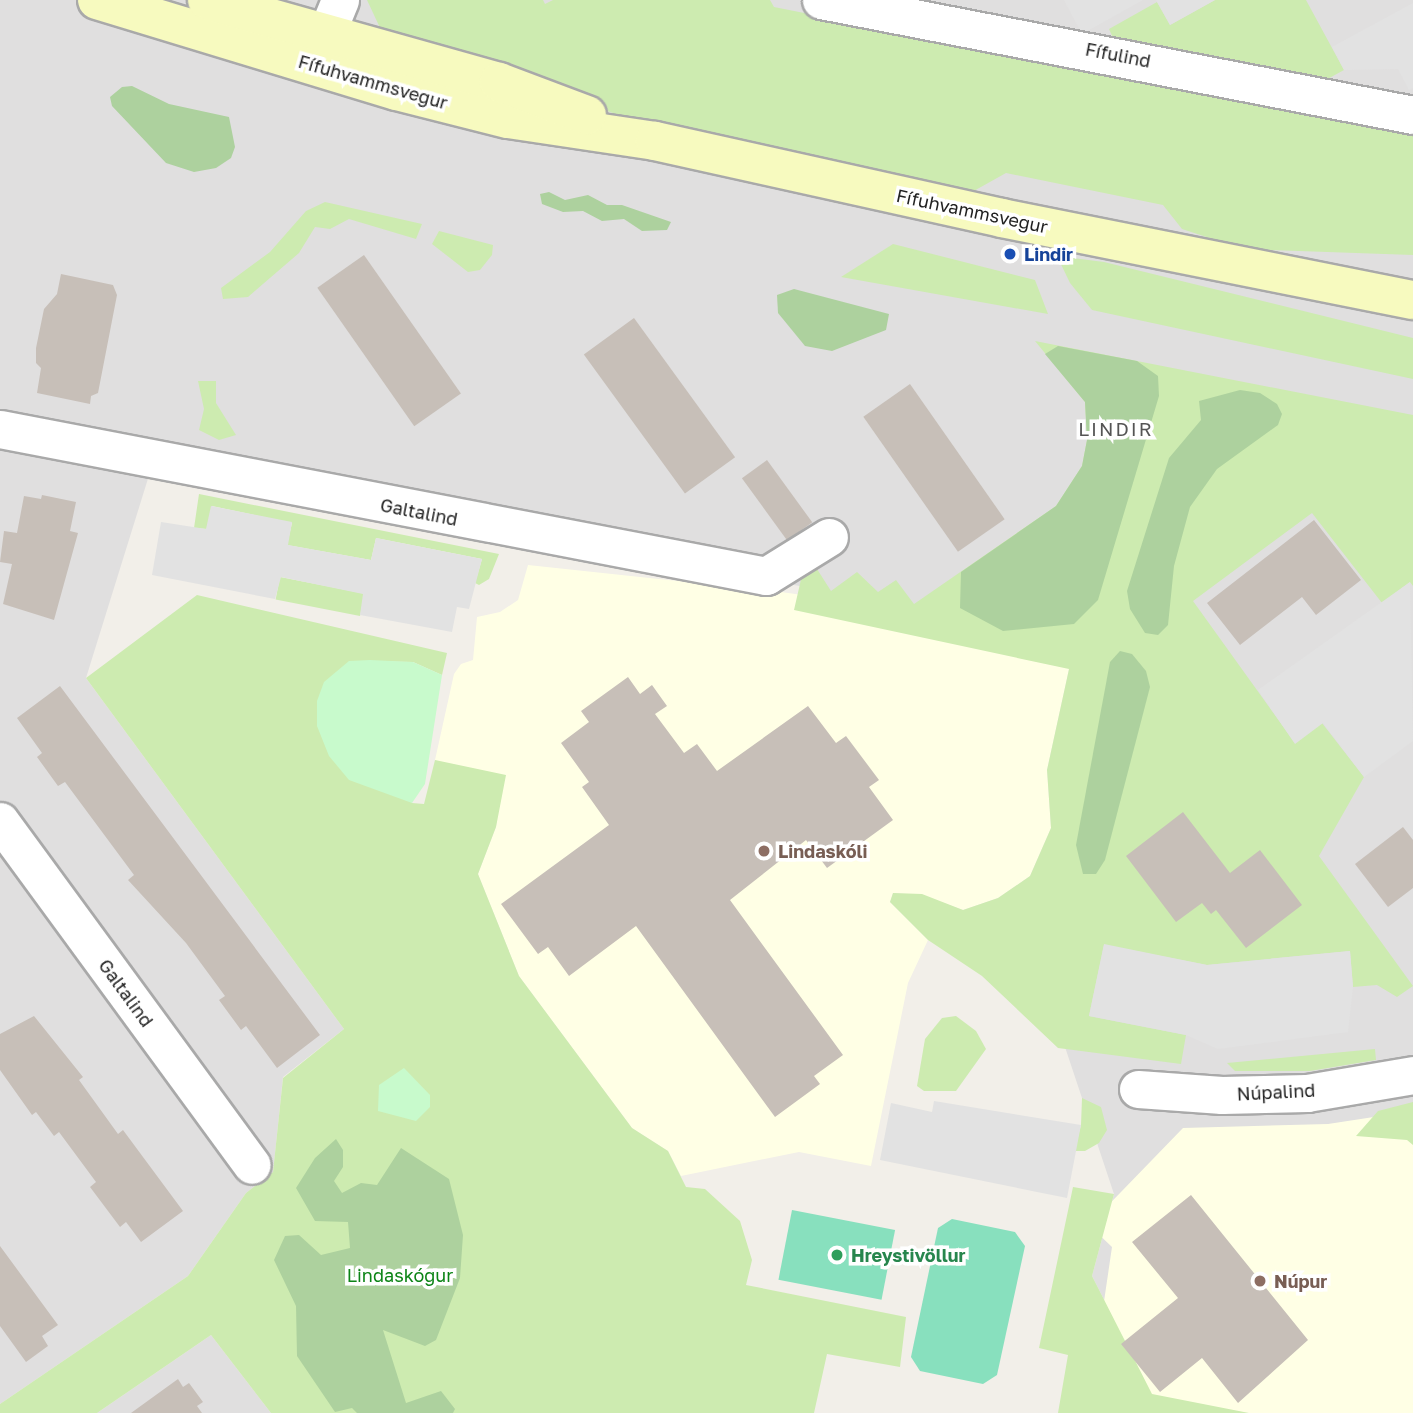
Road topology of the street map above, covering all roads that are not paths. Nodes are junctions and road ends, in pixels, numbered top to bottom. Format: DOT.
graph roads {
  1 [pos="97,0"];
  2 [pos="207,0"];
  3 [pos="821,0"];
  4 [pos="286,25"];
  5 [pos="327,32"];
  6 [pos="1413,115"];
  7 [pos="1413,300"];
  8 [pos="0,429"];
  9 [pos="829,537"];
  10 [pos="0,821"];
  11 [pos="1413,1075"];
  12 [pos="1138,1089"];
  13 [pos="252,1165"];
  1 -- 4 [label="main road, Fífuhvammsvegur"];
  2 -- 4 [label="main road, Fífuhvammsvegur"];
  3 -- 6 [label="street, Fífulind"];
  4 -- 5 [label="main road, Fífuhvammsvegur"];
  5 -- 7 [label="main road, Fífuhvammsvegur"];
  8 -- 9 [label="street, Galtalind"];
  10 -- 13 [label="street, Galtalind"];
  11 -- 12 [label="street, Núpalind"];
}
